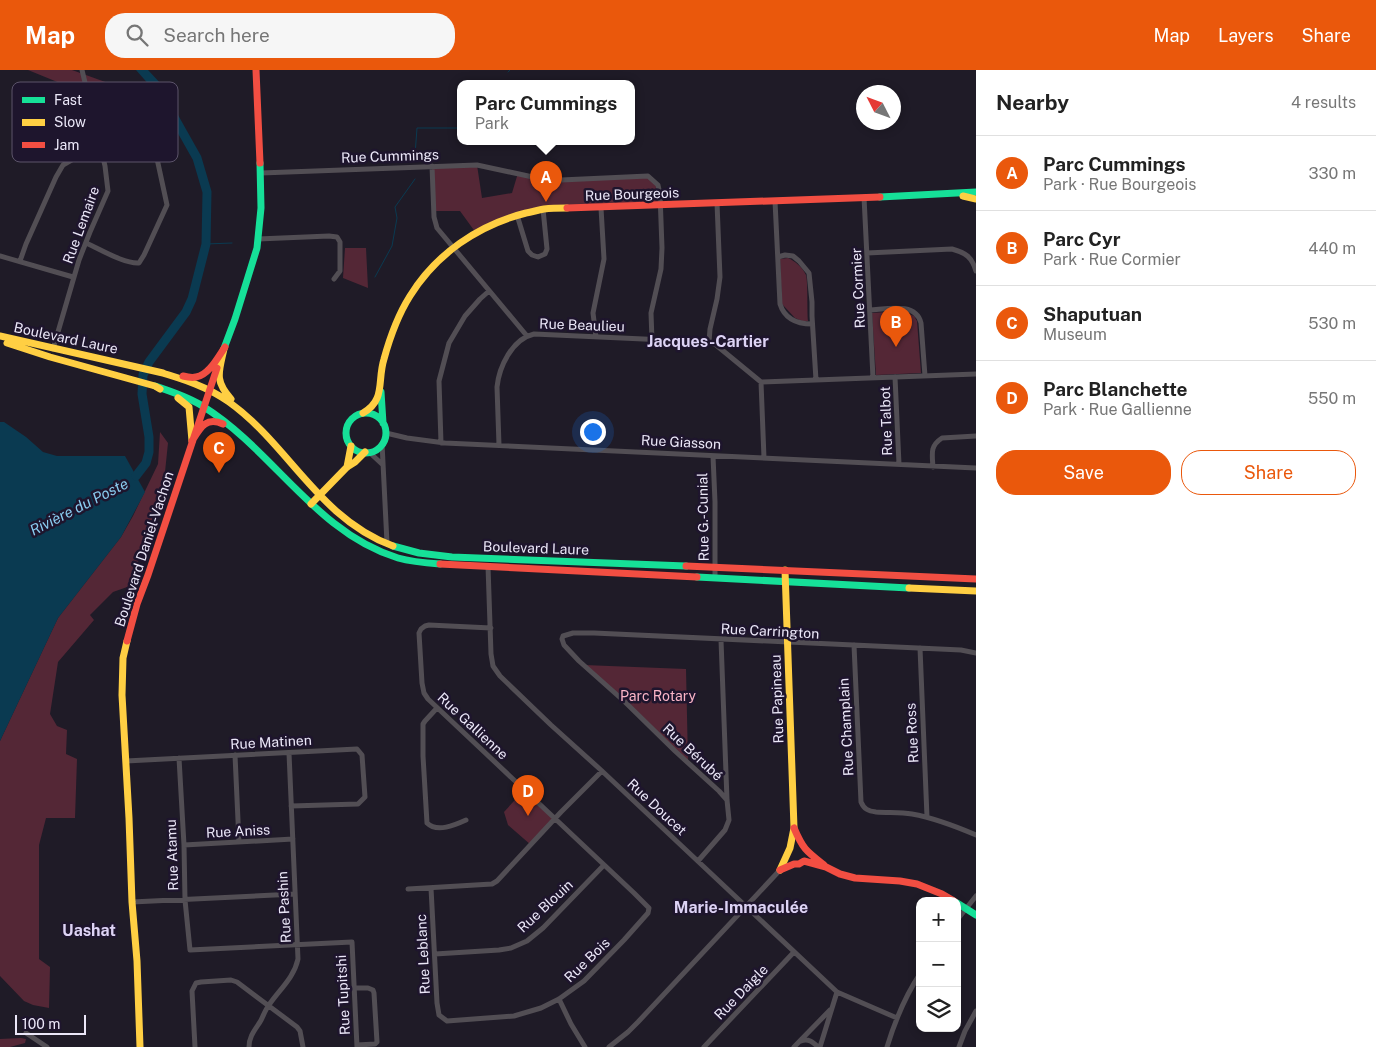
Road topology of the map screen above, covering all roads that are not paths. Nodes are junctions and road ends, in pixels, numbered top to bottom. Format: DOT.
graph roads {
  1 [pos="256,70"];
  2 [pos="68,162"];
  3 [pos="104,162"];
  4 [pos="158,162"];
  5 [pos="432,166"];
  6 [pos="261,173"];
  7 [pos="976,192"];
  8 [pos="952,194"];
  9 [pos="864,197"];
  10 [pos="976,199"];
  11 [pos="775,201"];
  12 [pos="718,203"];
  13 [pos="660,205"];
  14 [pos="601,208"];
  15 [pos="543,209"];
  16 [pos="517,215"];
  17 [pos="258,238"];
  18 [pos="86,242"];
  19 [pos="453,248"];
  20 [pos="867,253"];
  21 [pos="0,256"];
  22 [pos="778,257"];
  23 [pos="20,261"];
  24 [pos="976,271"];
  25 [pos="73,278"];
  26 [pos="334,279"];
  27 [pos="489,291"];
  28 [pos="870,310"];
  29 [pos="812,324"];
  30 [pos="0,336"];
  31 [pos="527,336"];
  32 [pos="596,337"];
  33 [pos="0,340"];
  34 [pos="652,340"];
  35 [pos="709,342"];
  36 [pos="53,347"];
  37 [pos="224,347"];
  38 [pos="50,357"];
  39 [pos="159,372"];
  40 [pos="976,374"];
  41 [pos="925,376"];
  42 [pos="896,377"];
  43 [pos="873,378"];
  44 [pos="816,380"];
  45 [pos="761,382"];
  46 [pos="155,386"];
  47 [pos="380,388"];
  48 [pos="210,390"];
  49 [pos="204,406"];
  50 [pos="243,413"];
  51 [pos="363,413"];
  52 [pos="383,424"];
  53 [pos="386,433"];
  54 [pos="241,436"];
  55 [pos="976,436"];
  56 [pos="192,441"];
  57 [pos="382,443"];
  58 [pos="441,443"];
  59 [pos="351,446"];
  60 [pos="498,446"];
  61 [pos="367,452"];
  62 [pos="713,456"];
  63 [pos="764,458"];
  64 [pos="899,464"];
  65 [pos="384,465"];
  66 [pos="346,467"];
  67 [pos="933,467"];
  68 [pos="976,468"];
  69 [pos="319,496"];
  70 [pos="311,504"];
  71 [pos="387,543"];
  72 [pos="487,558"];
  73 [pos="488,567"];
  74 [pos="715,567"];
  75 [pos="785,570"];
  76 [pos="714,578"];
  77 [pos="976,579"];
  78 [pos="785,582"];
  79 [pos="976,591"];
  80 [pos="490,628"];
  81 [pos="563,636"];
  82 [pos="721,640"];
  83 [pos="787,643"];
  84 [pos="854,646"];
  85 [pos="920,648"];
  86 [pos="976,653"];
  87 [pos="437,708"];
  88 [pos="289,753"];
  89 [pos="235,756"];
  90 [pos="179,758"];
  91 [pos="126,761"];
  92 [pos="602,771"];
  93 [pos="727,800"];
  94 [pos="291,806"];
  95 [pos="926,817"];
  96 [pos="555,819"];
  97 [pos="466,820"];
  98 [pos="794,828"];
  99 [pos="976,835"];
  100 [pos="292,839"];
  101 [pos="239,842"];
  102 [pos="184,845"];
  103 [pos="801,845"];
  104 [pos="789,851"];
  105 [pos="807,852"];
  106 [pos="698,861"];
  107 [pos="804,861"];
  108 [pos="794,864"];
  109 [pos="604,865"];
  110 [pos="826,867"];
  111 [pos="780,870"];
  112 [pos="431,888"];
  113 [pos="408,889"];
  114 [pos="295,894"];
  115 [pos="976,896"];
  116 [pos="947,897"];
  117 [pos="185,900"];
  118 [pos="132,902"];
  119 [pos="961,905"];
  120 [pos="746,907"];
  121 [pos="966,908"];
  122 [pos="648,910"];
  123 [pos="961,915"];
  124 [pos="976,915"];
  125 [pos="297,945"];
  126 [pos="794,952"];
  127 [pos="435,954"];
  128 [pos="916,980"];
  129 [pos="354,988"];
  130 [pos="837,992"];
  131 [pos="559,999"];
  132 [pos="269,1005"];
  133 [pos="832,1007"];
  134 [pos="976,1011"];
  135 [pos="442,1018"];
  136 [pos="898,1018"];
  137 [pos="26,1033"];
  138 [pos="799,1042"];
  139 [pos="357,1046"];
  140 [pos="47,1047"];
  141 [pos="140,1047"];
  142 [pos="195,1047"];
  143 [pos="249,1047"];
  144 [pos="303,1047"];
  145 [pos="585,1047"];
  146 [pos="608,1047"];
  147 [pos="704,1047"];
  148 [pos="794,1047"];
  149 [pos="819,1047"];
  150 [pos="887,1047"];
  151 [pos="959,1047"];
  1 -- 6 [label="main road, Boulevard Daniel-Vachon"];
  2 -- 23 [label="street"];
  3 -- 18 [label="street, Rue Lemaire"];
  4 -- 18 [label="street"];
  5 -- 6 [label="street, Rue Cummings"];
  5 -- 13 [label="street, Rue Cummings"];
  5 -- 19 [label="street, Rue Beaulieu"];
  6 -- 17 [label="main road, Boulevard Daniel-Vachon"];
  7 -- 8 [label="main road, Rue Bourgeois"];
  8 -- 9 [label="main road, Rue Bourgeois"];
  8 -- 10 [label="main road, Rue Bourgeois"];
  9 -- 11 [label="main road, Rue Bourgeois"];
  9 -- 20 [label="street, Rue Cormier"];
  11 -- 12 [label="main road, Rue Bourgeois"];
  11 -- 22 [label="street"];
  12 -- 13 [label="main road, Rue Bourgeois"];
  12 -- 35 [label="street"];
  13 -- 14 [label="main road, Rue Bourgeois"];
  13 -- 34 [label="street, Rue Cummings"];
  14 -- 15 [label="main road, Rue Bourgeois"];
  14 -- 32 [label="street"];
  15 -- 16 [label="main road, Rue Bourgeois"];
  15 -- 16 [label="street"];
  16 -- 19 [label="main road, Rue Bourgeois"];
  17 -- 26 [label="street"];
  17 -- 37 [label="main road, Boulevard Daniel-Vachon"];
  18 -- 25 [label="street, Rue Lemaire"];
  19 -- 27 [label="street, Rue Beaulieu"];
  19 -- 47 [label="main road, Rue Bourgeois"];
  20 -- 24 [label="street"];
  20 -- 28 [label="street, Rue Cormier"];
  21 -- 23 [label="street"];
  22 -- 29 [label="street"];
  22 -- 29 [label="street"];
  23 -- 25 [label="street"];
  25 -- 36 [label="street, Rue Lemaire"];
  27 -- 31 [label="street, Rue Beaulieu"];
  27 -- 58 [label="street"];
  28 -- 41 [label="street"];
  28 -- 43 [label="street, Rue Cormier"];
  29 -- 44 [label="street"];
  30 -- 36 [label="main road, Boulevard Laure"];
  31 -- 32 [label="street, Rue Beaulieu"];
  31 -- 60 [label="street"];
  32 -- 34 [label="street, Rue Beaulieu"];
  33 -- 38 [label="main road, Boulevard Laure"];
  34 -- 35 [label="street, Rue Beaulieu"];
  35 -- 45 [label="street"];
  36 -- 38 [label="street, Rue Lemaire"];
  36 -- 39 [label="main road, Boulevard Laure"];
  37 -- 39 [label="main road"];
  37 -- 48 [label="main road, Boulevard Daniel-Vachon"];
  37 -- 50 [label="main road"];
  38 -- 46 [label="main road, Boulevard Laure"];
  39 -- 48 [label="main road, Boulevard Laure"];
  40 -- 41 [label="street"];
  41 -- 42 [label="street"];
  42 -- 43 [label="street"];
  42 -- 64 [label="street, Rue Talbot"];
  43 -- 44 [label="street"];
  44 -- 45 [label="street"];
  45 -- 63 [label="street"];
  46 -- 49 [label="main road, Boulevard Laure"];
  46 -- 56 [label="main road"];
  47 -- 51 [label="main road, Rue Bourgeois"];
  47 -- 52 [label="main road, Rue Bourgeois"];
  48 -- 49 [label="main road, Boulevard Daniel-Vachon"];
  48 -- 50 [label="main road, Boulevard Laure"];
  49 -- 54 [label="main road, Boulevard Laure"];
  49 -- 56 [label="main road, Boulevard Daniel-Vachon"];
  50 -- 69 [label="main road, Boulevard Laure"];
  51 -- 52 [label="main road"];
  51 -- 59 [label="main road"];
  52 -- 53 [label="main road"];
  53 -- 57 [label="main road"];
  53 -- 58 [label="street, Rue Giasson"];
  54 -- 56 [label="main road"];
  54 -- 70 [label="main road, Boulevard Laure"];
  55 -- 67 [label="street"];
  56 -- 91 [label="main road, Boulevard Daniel-Vachon"];
  57 -- 61 [label="main road"];
  57 -- 65 [label="street"];
  58 -- 60 [label="street, Rue Giasson"];
  59 -- 61 [label="main road"];
  59 -- 66 [label="main road"];
  60 -- 62 [label="street, Rue Giasson"];
  61 -- 65 [label="street"];
  61 -- 66 [label="main road"];
  62 -- 63 [label="street, Rue Giasson"];
  62 -- 74 [label="street, Rue G.-Cunial"];
  63 -- 64 [label="street, Rue Giasson"];
  64 -- 67 [label="street, Rue Giasson"];
  65 -- 71 [label="street"];
  66 -- 69 [label="main road"];
  67 -- 68 [label="street, Rue Giasson"];
  69 -- 70 [label="main road"];
  69 -- 71 [label="main road, Boulevard Laure"];
  70 -- 73 [label="main road, Boulevard Laure"];
  71 -- 72 [label="main road, Boulevard Laure"];
  72 -- 73 [label="street, Rue Doucet"];
  72 -- 74 [label="main road, Boulevard Laure"];
  73 -- 76 [label="main road, Boulevard Laure"];
  73 -- 80 [label="street, Rue Doucet"];
  74 -- 75 [label="main road, Boulevard Laure"];
  74 -- 76 [label="street, Rue G.-Cunial"];
  75 -- 77 [label="main road, Boulevard Laure"];
  75 -- 78 [label="main road, Rue Papineau"];
  76 -- 78 [label="main road, Boulevard Laure"];
  78 -- 79 [label="main road, Boulevard Laure"];
  78 -- 83 [label="main road, Rue Papineau"];
  80 -- 87 [label="street, Rue Gallienne"];
  80 -- 92 [label="street, Rue Doucet"];
  81 -- 82 [label="street, Rue Carrington"];
  81 -- 93 [label="street, Rue Bérubé"];
  82 -- 83 [label="street, Rue Carrington"];
  82 -- 93 [label="street"];
  83 -- 84 [label="street, Rue Carrington"];
  83 -- 98 [label="main road, Rue Papineau"];
  84 -- 85 [label="street, Rue Carrington"];
  84 -- 95 [label="street, Rue Champlain"];
  85 -- 86 [label="street, Rue Carrington"];
  85 -- 95 [label="street, Rue Ross"];
  87 -- 96 [label="street, Rue Gallienne"];
  87 -- 97 [label="street"];
  88 -- 89 [label="street, Rue Matinen"];
  88 -- 94 [label="street, Rue Pashin"];
  88 -- 94 [label="street, Rue Matinen"];
  89 -- 90 [label="street, Rue Matinen"];
  89 -- 101 [label="street"];
  90 -- 91 [label="street, Rue Matinen"];
  90 -- 102 [label="street, Rue Atamu"];
  91 -- 118 [label="main road, Boulevard Daniel-Vachon"];
  92 -- 96 [label="street"];
  92 -- 106 [label="street, Rue Doucet"];
  93 -- 106 [label="street"];
  94 -- 100 [label="street, Rue Pashin"];
  95 -- 99 [label="street"];
  96 -- 109 [label="street, Rue Gallienne"];
  96 -- 112 [label="street"];
  98 -- 103 [label="main road"];
  98 -- 104 [label="main road"];
  100 -- 101 [label="street, Rue Aniss"];
  100 -- 114 [label="street, Rue Pashin"];
  101 -- 102 [label="street, Rue Aniss"];
  102 -- 117 [label="street, Rue Atamu"];
  103 -- 104 [label="main road"];
  103 -- 105 [label="main road"];
  104 -- 108 [label="main road"];
  104 -- 111 [label="main road"];
  105 -- 107 [label="main road"];
  105 -- 110 [label="main road"];
  106 -- 120 [label="street, Rue Doucet"];
  107 -- 108 [label="main road"];
  107 -- 110 [label="main road"];
  108 -- 111 [label="main road"];
  109 -- 122 [label="street, Rue Gallienne"];
  109 -- 127 [label="street, Rue Blouin"];
  110 -- 116 [label="main road"];
  111 -- 120 [label="street"];
  112 -- 113 [label="street"];
  112 -- 127 [label="street, Rue Leblanc"];
  114 -- 117 [label="street"];
  114 -- 125 [label="street, Rue Pashin"];
  115 -- 121 [label="street"];
  117 -- 118 [label="street"];
  117 -- 125 [label="street, Rue Atamu"];
  118 -- 141 [label="main road, Boulevard Daniel-Vachon"];
  119 -- 121 [label="main road"];
  120 -- 126 [label="street, Rue Doucet"];
  120 -- 146 [label="street"];
  121 -- 123 [label="street"];
  121 -- 124 [label="main road"];
  122 -- 131 [label="street, Rue Bois"];
  125 -- 129 [label="street, Rue Tupitshi"];
  125 -- 132 [label="street, Rue Pashin"];
  126 -- 130 [label="street, Rue Doucet"];
  126 -- 147 [label="street, Rue Daigle"];
  127 -- 135 [label="street, Rue Leblanc"];
  128 -- 136 [label="street"];
  129 -- 139 [label="street, Rue Tupitshi"];
  129 -- 139 [label="street"];
  130 -- 133 [label="street"];
  130 -- 136 [label="street, Rue Doucet"];
  131 -- 135 [label="street, Rue Bois"];
  131 -- 145 [label="street"];
  132 -- 142 [label="street"];
  132 -- 143 [label="street, Rue Pashin"];
  132 -- 144 [label="street"];
  133 -- 138 [label="street"];
  133 -- 149 [label="street"];
  134 -- 151 [label="street"];
  136 -- 150 [label="street"];
  137 -- 140 [label="street"];
  138 -- 148 [label="street"];
  138 -- 149 [label="street"];
}
